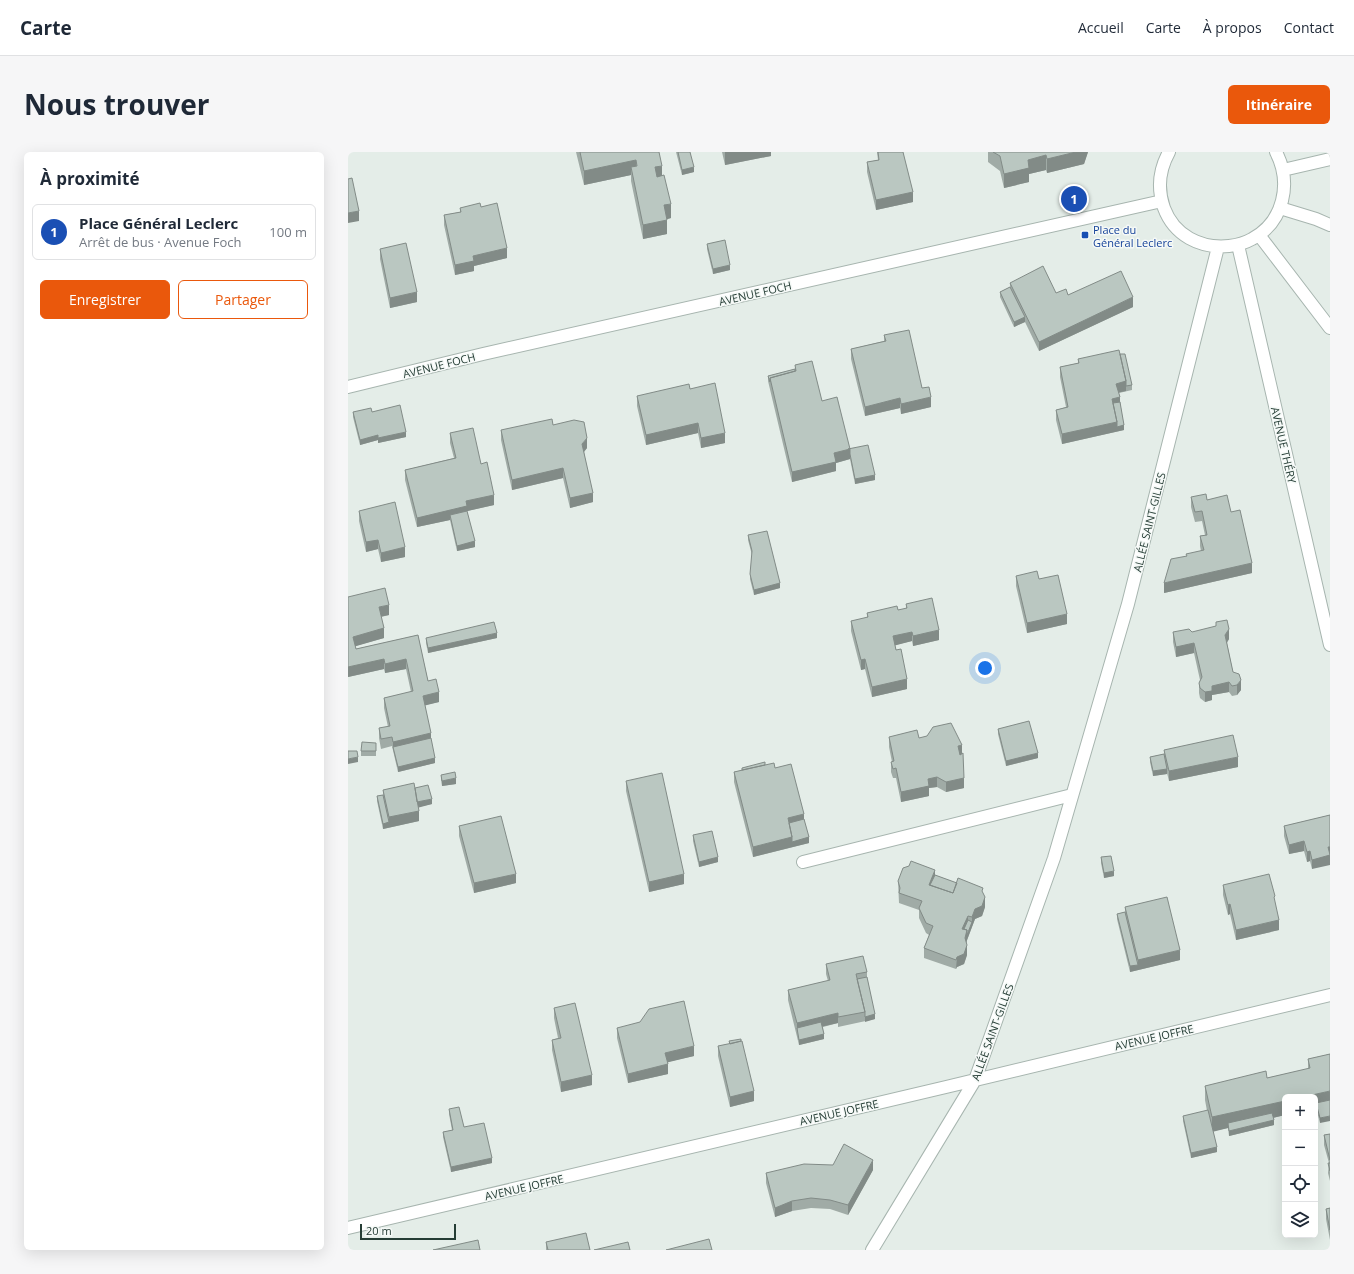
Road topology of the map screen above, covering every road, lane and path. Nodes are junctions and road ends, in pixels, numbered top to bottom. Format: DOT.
graph roads {
  1 [pos="1169,152"];
  2 [pos="1276,152"];
  3 [pos="1330,159"];
  4 [pos="1283,170"];
  5 [pos="1162,201"];
  6 [pos="1280,208"];
  7 [pos="1330,225"];
  8 [pos="1259,235"];
  9 [pos="1238,245"];
  10 [pos="1218,247"];
  11 [pos="1330,328"];
  12 [pos="348,387"];
  13 [pos="1330,645"];
  14 [pos="1072,796"];
  15 [pos="803,862"];
  16 [pos="1330,995"];
  17 [pos="975,1080"];
  18 [pos="348,1228"];
  19 [pos="872,1250"];
  1 -- 5 [label="street"];
  2 -- 4 [label="street"];
  3 -- 4 [label="street"];
  4 -- 6 [label="street"];
  5 -- 10 [label="street"];
  5 -- 12 [label="street, AVENUE FOCH"];
  6 -- 7 [label="street"];
  6 -- 8 [label="street"];
  8 -- 9 [label="street"];
  8 -- 11 [label="street"];
  9 -- 10 [label="street"];
  9 -- 13 [label="street, AVENUE THÉRY"];
  10 -- 14 [label="street, ALLÉE SAINT-GILLES"];
  14 -- 15 [label="street"];
  14 -- 17 [label="street, ALLÉE SAINT-GILLES"];
  16 -- 17 [label="street, AVENUE JOFFRE"];
  17 -- 18 [label="street, AVENUE JOFFRE"];
  17 -- 19 [label="street, ALLÉE SAINT-GILLES"];
}
